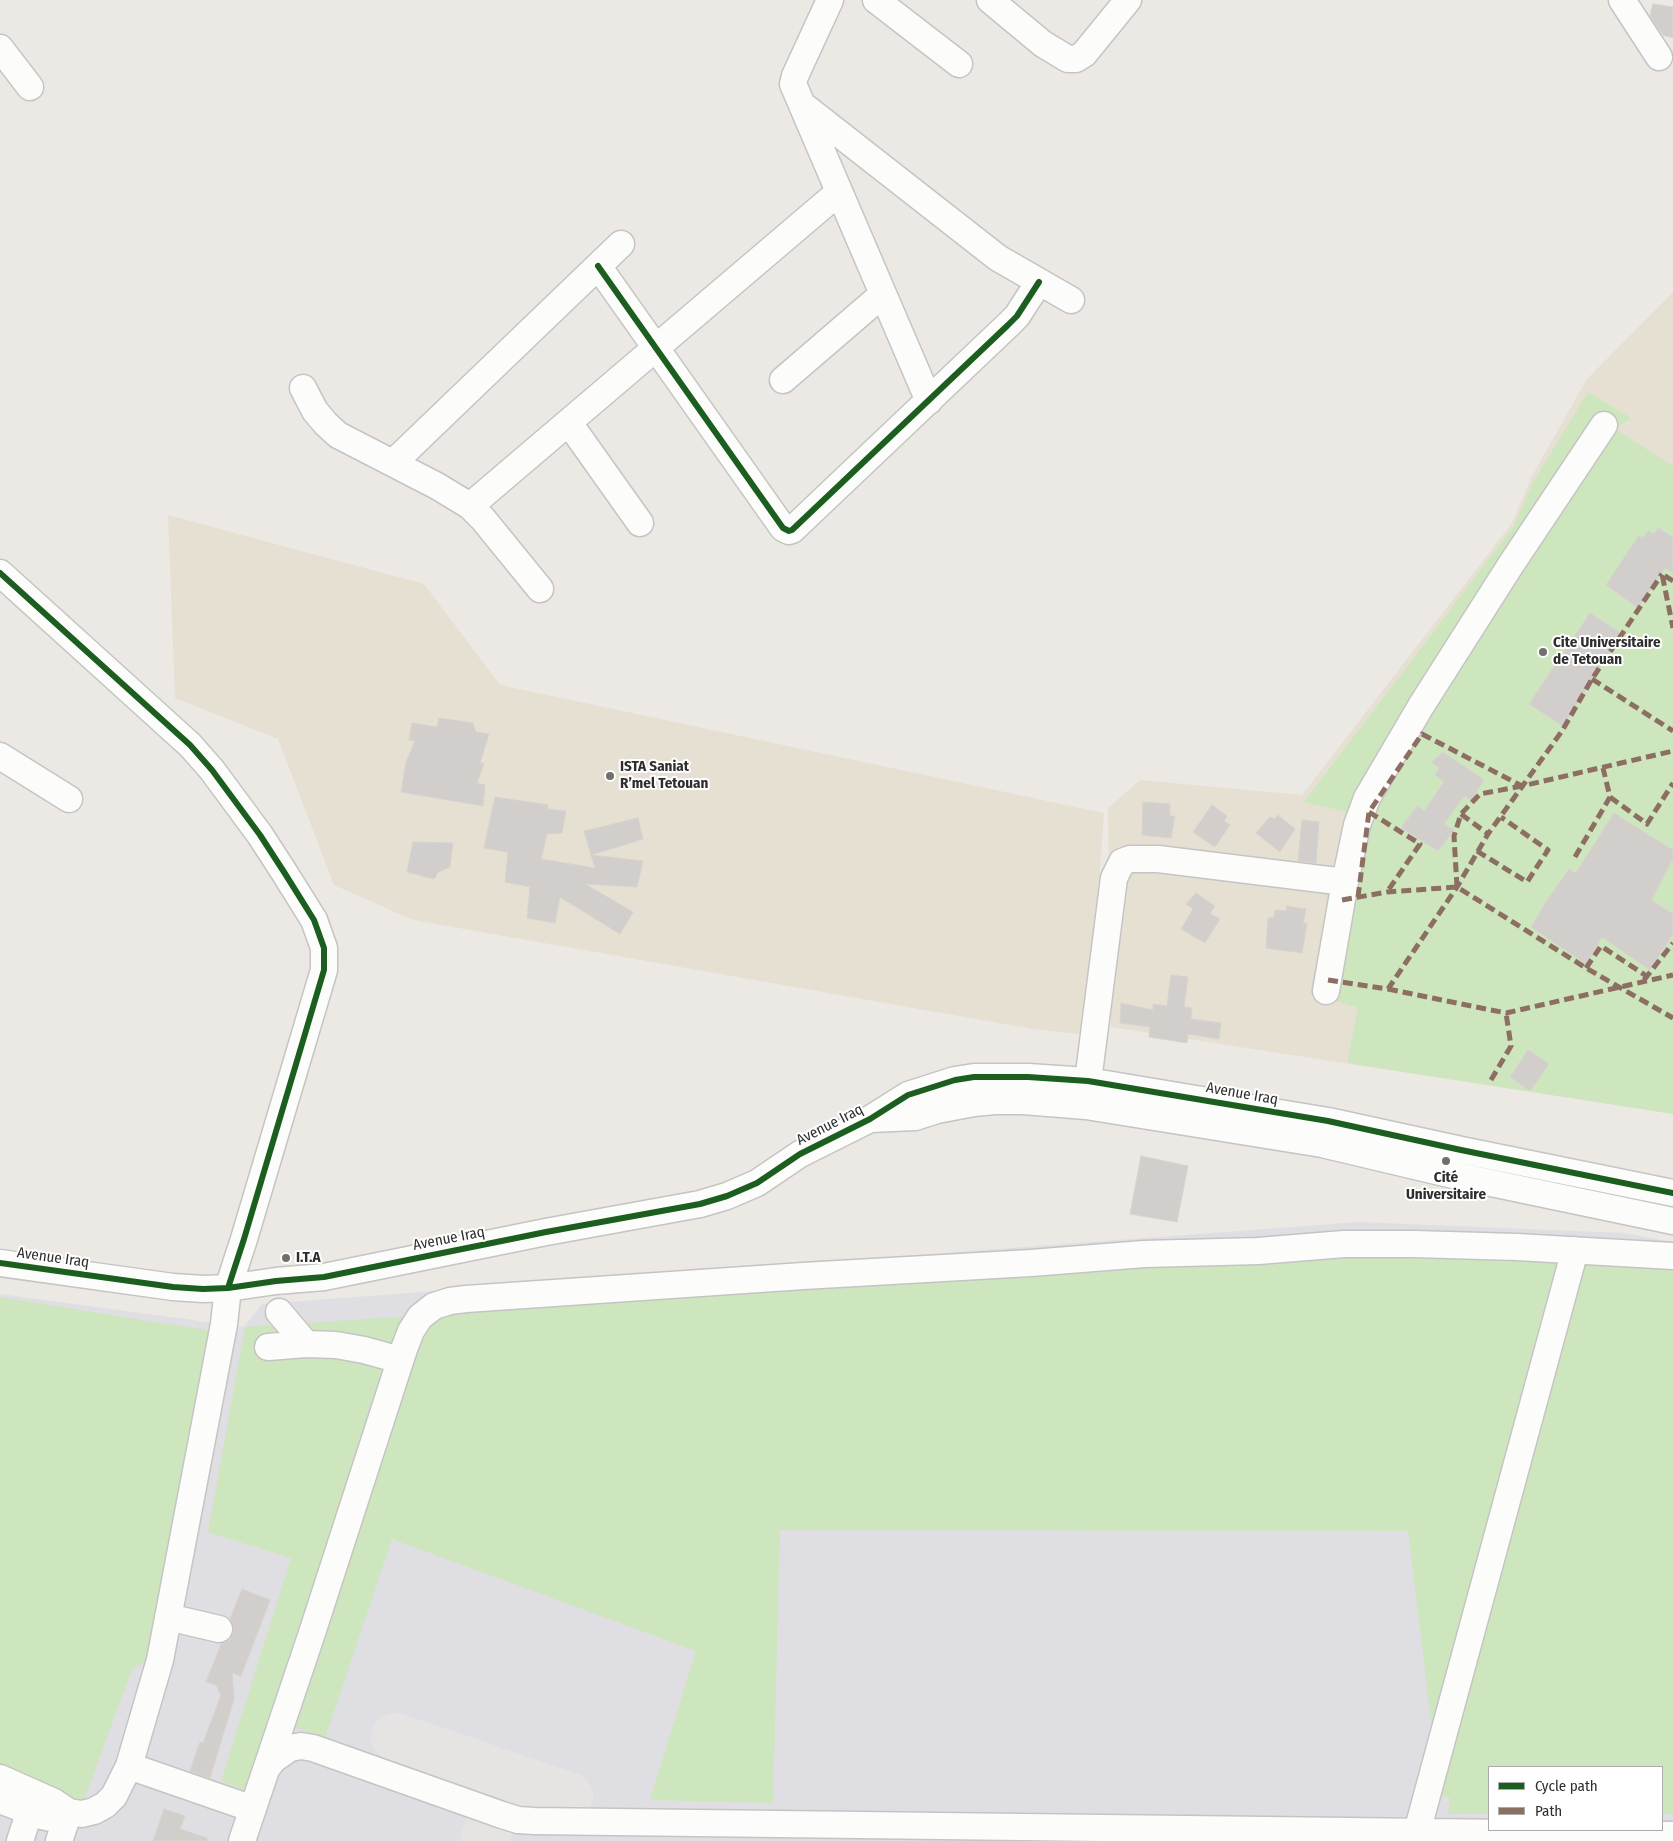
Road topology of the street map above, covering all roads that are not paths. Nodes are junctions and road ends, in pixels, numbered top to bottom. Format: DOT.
graph roads {
  1 [pos="830,0"];
  2 [pos="876,0"];
  3 [pos="990,0"];
  4 [pos="1128,0"];
  5 [pos="1622,0"];
  6 [pos="0,48"];
  7 [pos="1659,57"];
  8 [pos="959,64"];
  9 [pos="30,87"];
  10 [pos="802,105"];
  11 [pos="840,192"];
  12 [pos="621,244"];
  13 [pos="598,266"];
  14 [pos="1039,282"];
  15 [pos="883,294"];
  16 [pos="1071,300"];
  17 [pos="657,348"];
  18 [pos="783,380"];
  19 [pos="303,388"];
  20 [pos="929,401"];
  21 [pos="569,423"];
  22 [pos="1604,424"];
  23 [pos="393,463"];
  24 [pos="470,506"];
  25 [pos="640,523"];
  26 [pos="0,573"];
  27 [pos="540,589"];
  28 [pos="0,756"];
  29 [pos="69,799"];
  30 [pos="1345,882"];
  31 [pos="1326,991"];
  32 [pos="1088,1081"];
  33 [pos="870,1119"];
  34 [pos="1673,1193"];
  35 [pos="1673,1221"];
  36 [pos="1575,1250"];
  37 [pos="1673,1256"];
  38 [pos="0,1263"];
  39 [pos="228,1288"];
  40 [pos="278,1312"];
  41 [pos="306,1344"];
  42 [pos="268,1347"];
  43 [pos="400,1360"];
  44 [pos="168,1617"];
  45 [pos="219,1629"];
  46 [pos="129,1766"];
  47 [pos="267,1768"];
  48 [pos="0,1778"];
  49 [pos="0,1800"];
  50 [pos="253,1809"];
  51 [pos="69,1812"];
  52 [pos="29,1813"];
  53 [pos="1417,1832"];
  54 [pos="1673,1835"];
  55 [pos="20,1841"];
  56 [pos="59,1841"];
  57 [pos="242,1841"];
  1 -- 10 [label="street"];
  2 -- 8 [label="street"];
  3 -- 4 [label="street"];
  5 -- 7 [label="street"];
  6 -- 9 [label="street"];
  10 -- 11 [label="street"];
  10 -- 14 [label="street"];
  11 -- 15 [label="street"];
  11 -- 17 [label="street"];
  12 -- 13 [label="street"];
  13 -- 17 [label="street"];
  13 -- 23 [label="street"];
  14 -- 16 [label="street"];
  14 -- 20 [label="street"];
  15 -- 18 [label="street"];
  15 -- 20 [label="street"];
  17 -- 20 [label="street"];
  17 -- 21 [label="street"];
  19 -- 23 [label="street"];
  21 -- 24 [label="street"];
  21 -- 25 [label="street"];
  22 -- 30 [label="street"];
  23 -- 24 [label="street"];
  24 -- 27 [label="street"];
  26 -- 39 [label="street"];
  28 -- 29 [label="street"];
  30 -- 31 [label="street"];
  30 -- 32 [label="street"];
  32 -- 33 [label="street, Avenue Iraq"];
  32 -- 34 [label="street, Avenue Iraq"];
  33 -- 35 [label="street, Avenue Iraq"];
  33 -- 39 [label="street, Avenue Iraq"];
  36 -- 37 [label="street"];
  36 -- 43 [label="street"];
  36 -- 53 [label="street"];
  38 -- 39 [label="street, Avenue Iraq"];
  39 -- 44 [label="street"];
  40 -- 41 [label="street"];
  41 -- 42 [label="street"];
  41 -- 43 [label="street"];
  43 -- 47 [label="street"];
  44 -- 45 [label="street"];
  44 -- 46 [label="street"];
  46 -- 50 [label="street"];
  46 -- 51 [label="street"];
  47 -- 50 [label="street"];
  47 -- 53 [label="street"];
  48 -- 51 [label="street"];
  49 -- 52 [label="street"];
  50 -- 57 [label="street"];
  51 -- 52 [label="street"];
  51 -- 56 [label="street"];
  52 -- 55 [label="street"];
  53 -- 54 [label="street"];
}
